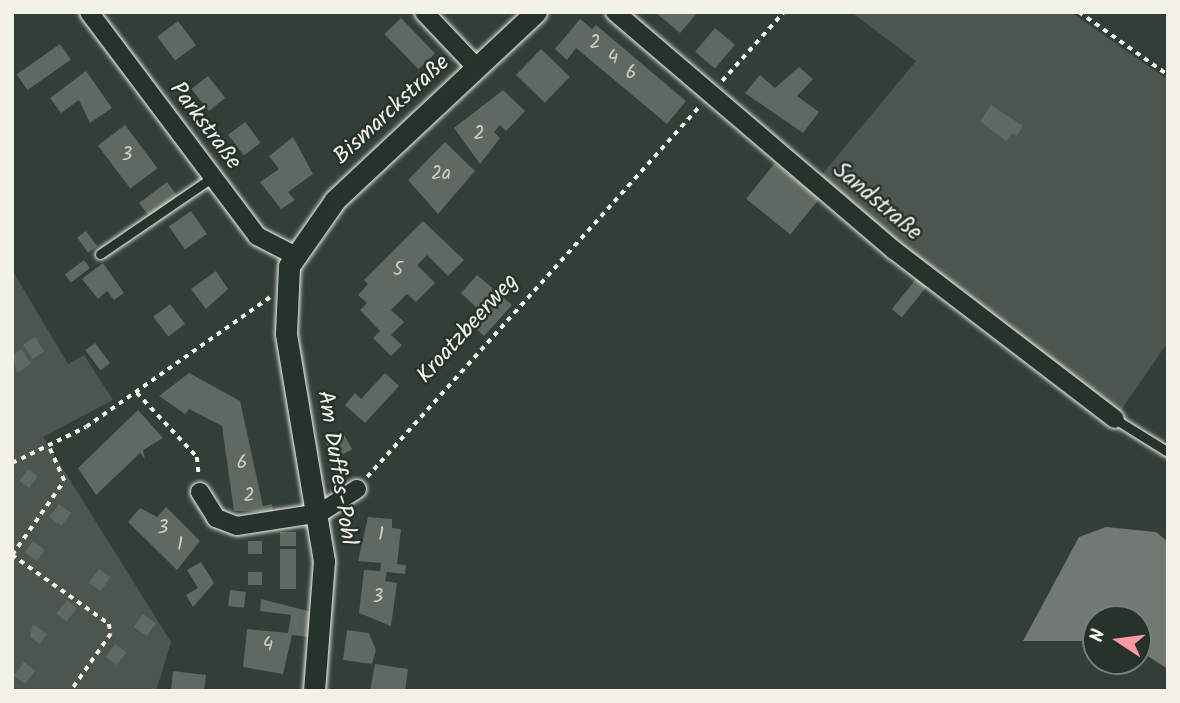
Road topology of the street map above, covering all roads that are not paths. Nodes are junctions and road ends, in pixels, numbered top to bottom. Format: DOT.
graph roads {
  1 [pos="89,12"];
  2 [pos="424,12"];
  3 [pos="537,12"];
  4 [pos="615,12"];
  5 [pos="477,67"];
  6 [pos="213,177"];
  7 [pos="100,254"];
  8 [pos="294,255"];
  9 [pos="1115,418"];
  10 [pos="1168,452"];
  11 [pos="356,489"];
  12 [pos="200,492"];
  13 [pos="320,513"];
  14 [pos="313,691"];
  1 -- 6 [label="street, Parkstraße"];
  2 -- 5 [label="street"];
  3 -- 5 [label="street, Bismarckstraße"];
  4 -- 9 [label="street, Sandstraße"];
  5 -- 8 [label="street, Bismarckstraße"];
  6 -- 7 [label="lane"];
  6 -- 8 [label="street, Parkstraße"];
  8 -- 13 [label="street, Am Duffes-Pohl"];
  9 -- 10 [label="lane"];
  11 -- 13 [label="street"];
  12 -- 13 [label="street"];
  13 -- 14 [label="street, Am Duffes-Pohl"];
}
